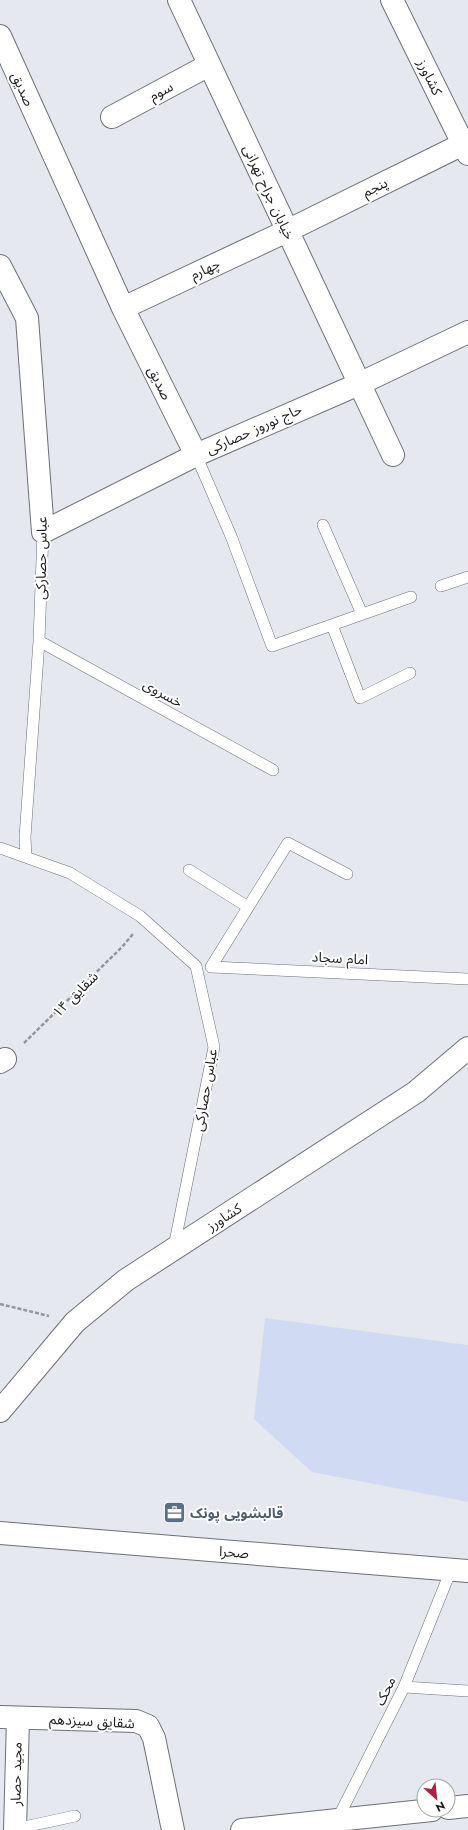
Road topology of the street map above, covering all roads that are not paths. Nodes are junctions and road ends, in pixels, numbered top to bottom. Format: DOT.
graph roads {
  1 [pos="178,0"];
  2 [pos="392,0"];
  3 [pos="0,36"];
  4 [pos="209,65"];
  5 [pos="112,117"];
  6 [pos="465,149"];
  7 [pos="287,231"];
  8 [pos="0,266"];
  9 [pos="123,308"];
  10 [pos="468,332"];
  11 [pos="359,384"];
  12 [pos="196,455"];
  13 [pos="393,455"];
  14 [pos="323,525"];
  15 [pos="43,532"];
  16 [pos="468,577"];
  17 [pos="441,586"];
  18 [pos="411,597"];
  19 [pos="362,614"];
  20 [pos="332,624"];
  21 [pos="39,641"];
  22 [pos="410,673"];
  23 [pos="273,770"];
  24 [pos="0,848"];
  25 [pos="26,857"];
  26 [pos="189,870"];
  27 [pos="347,874"];
  28 [pos="248,907"];
  29 [pos="468,979"];
  30 [pos="468,1048"];
  31 [pos="174,1250"];
  32 [pos="0,1410"];
  33 [pos="0,1534"];
  34 [pos="459,1570"];
  35 [pos="404,1688"];
  36 [pos="468,1691"];
  37 [pos="9,1717"];
  38 [pos="468,1806"];
  39 [pos="456,1807"];
  40 [pos="416,1812"];
  41 [pos="75,1816"];
  42 [pos="416,1817"];
  43 [pos="337,1820"];
  44 [pos="15,1829"];
  45 [pos="173,1830"];
  46 [pos="242,1830"];
  47 [pos="402,1830"];
  1 -- 4 [label="street, خیابان جراح تهرانی"];
  2 -- 6 [label="street, کشاورز"];
  3 -- 9 [label="street, صدیق"];
  4 -- 5 [label="street, سوم"];
  4 -- 7 [label="street, خیابان جراح تهرانی"];
  6 -- 7 [label="street, پنجم"];
  7 -- 9 [label="street, چهارم"];
  7 -- 11 [label="street, خیابان جراح تهرانی"];
  8 -- 15 [label="street, عباس حصارکی"];
  9 -- 12 [label="street, صدیق"];
  10 -- 11 [label="street, حاج نوروز حصارکی"];
  11 -- 12 [label="street, حاج نوروز حصارکی"];
  11 -- 13 [label="street, خیابان جراح تهرانی"];
  12 -- 15 [label="street, حاج نوروز حصارکی"];
  12 -- 20 [label="lane, صدیق"];
  14 -- 19 [label="lane"];
  15 -- 21 [label="lane, عباس حصارکی"];
  16 -- 17 [label="lane"];
  18 -- 19 [label="lane, صدیق"];
  19 -- 20 [label="lane, صدیق"];
  20 -- 22 [label="lane"];
  21 -- 23 [label="lane, خسروی"];
  21 -- 25 [label="lane, عباس حصارکی"];
  24 -- 25 [label="lane, عباس حصارکی"];
  25 -- 31 [label="lane, عباس حصارکی"];
  26 -- 28 [label="lane"];
  27 -- 28 [label="lane"];
  28 -- 29 [label="lane, امام سجاد"];
  30 -- 31 [label="street, کشاورز"];
  31 -- 32 [label="street, کشاورز"];
  33 -- 34 [label="street, صحرا"];
  34 -- 35 [label="lane, محک"];
  35 -- 36 [label="lane"];
  35 -- 43 [label="lane, محک"];
  37 -- 44 [label="street, مجید حصار"];
  37 -- 45 [label="street, شقایق سیزدهم"];
  38 -- 39 [label="street"];
  40 -- 43 [label="street"];
  41 -- 44 [label="lane"];
  42 -- 47 [label="street"];
  43 -- 46 [label="street"];
}
